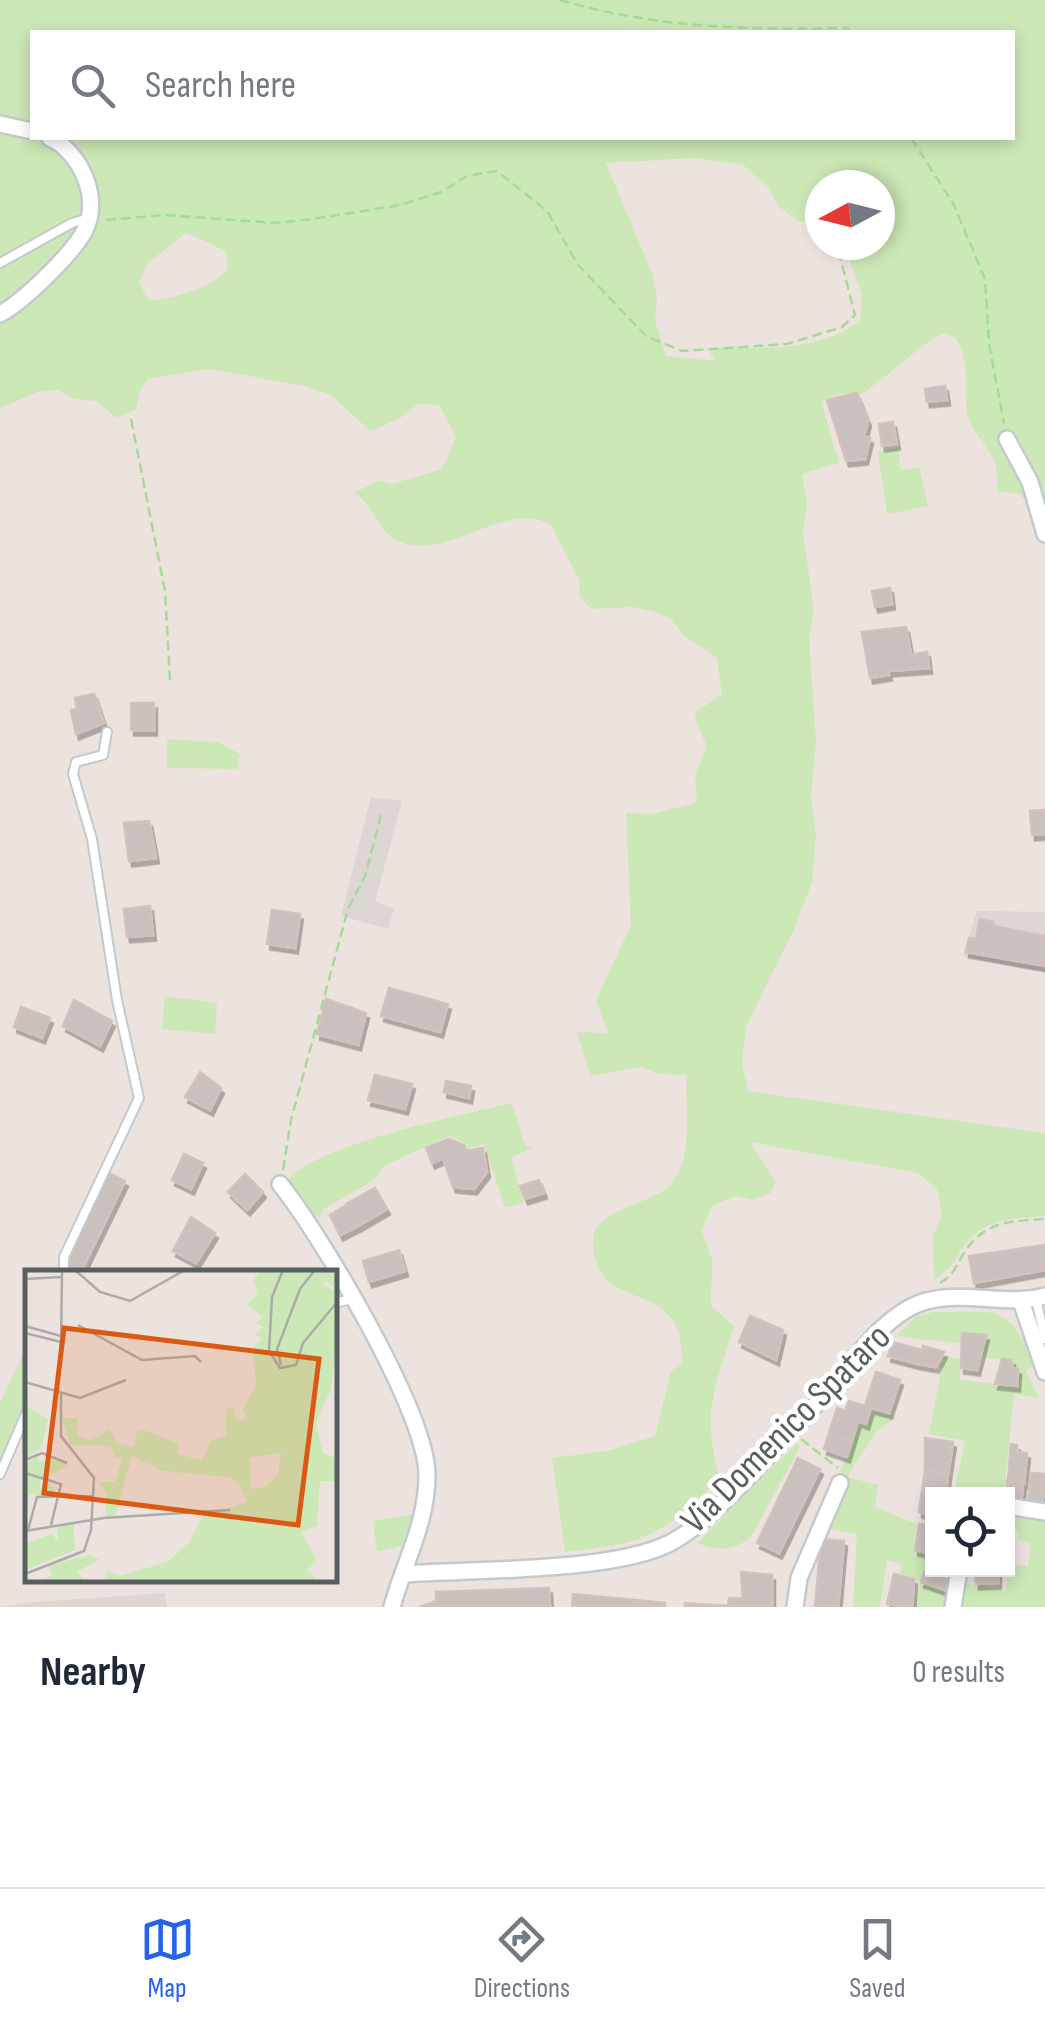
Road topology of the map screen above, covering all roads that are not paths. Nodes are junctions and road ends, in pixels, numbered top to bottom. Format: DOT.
graph roads {
  1 [pos="0,124"];
  2 [pos="30,131"];
  3 [pos="53,140"];
  4 [pos="90,215"];
  5 [pos="0,263"];
  6 [pos="0,314"];
  7 [pos="1008,439"];
  8 [pos="1045,534"];
  9 [pos="106,732"];
  10 [pos="281,1178"];
  11 [pos="64,1270"];
  12 [pos="327,1270"];
  13 [pos="1034,1299"];
  14 [pos="343,1301"];
  15 [pos="1045,1339"];
  16 [pos="1045,1372"];
  17 [pos="25,1416"];
  18 [pos="0,1474"];
  19 [pos="840,1476"];
  20 [pos="1015,1507"];
  21 [pos="1045,1512"];
  22 [pos="406,1574"];
  23 [pos="958,1577"];
  24 [pos="392,1607"];
  25 [pos="795,1607"];
  26 [pos="953,1607"];
  1 -- 2 [label="street"];
  3 -- 4 [label="street"];
  4 -- 5 [label="lane"];
  4 -- 6 [label="street"];
  7 -- 8 [label="street"];
  9 -- 11 [label="lane"];
  10 -- 12 [label="street"];
  13 -- 15 [label="lane"];
  13 -- 16 [label="street"];
  13 -- 22 [label="street, Via Domenico Spataro"];
  14 -- 22 [label="street"];
  17 -- 18 [label="lane"];
  19 -- 25 [label="street"];
  20 -- 21 [label="street"];
  22 -- 24 [label="street"];
  23 -- 26 [label="street"];
}
